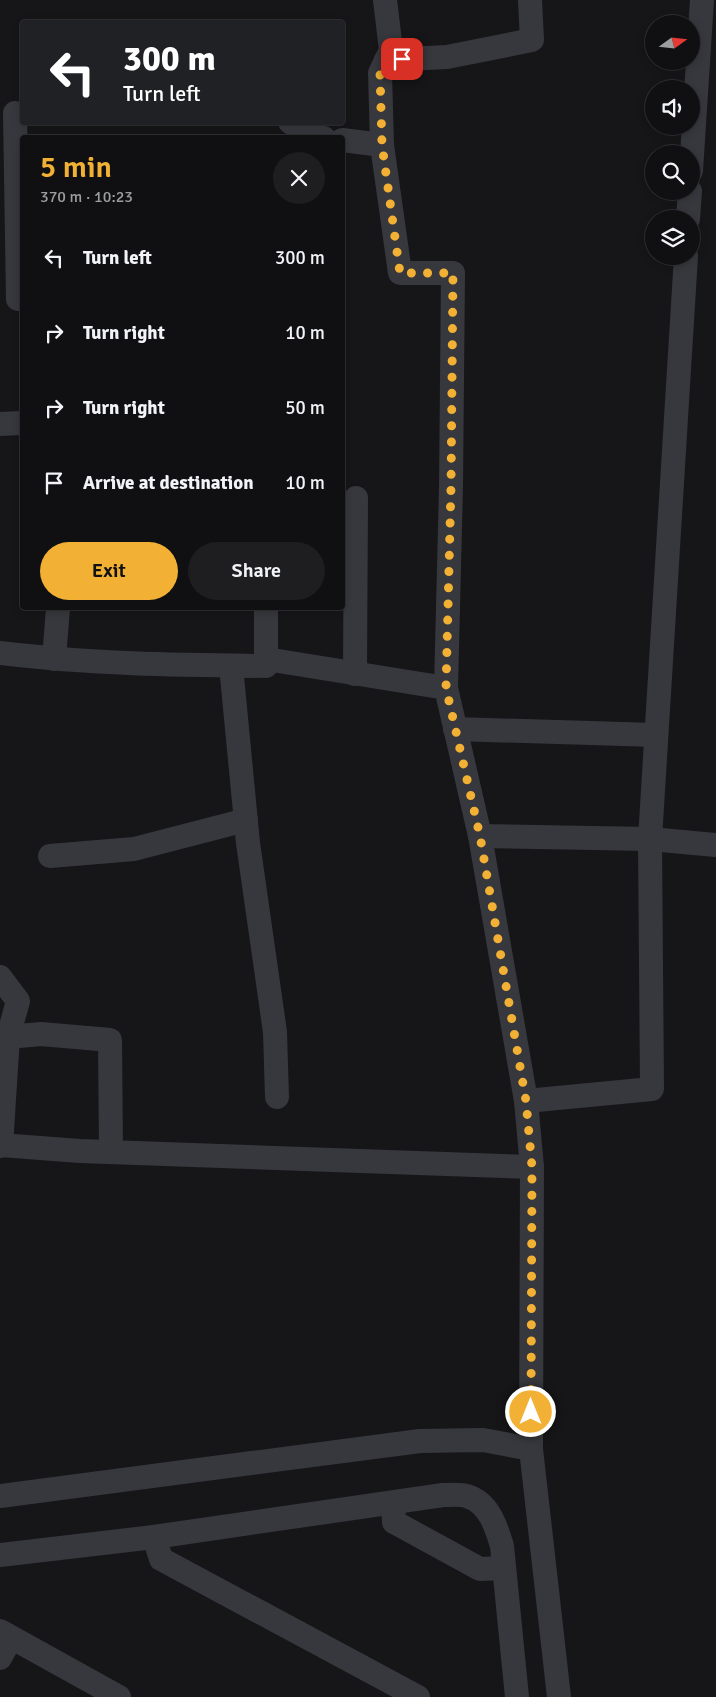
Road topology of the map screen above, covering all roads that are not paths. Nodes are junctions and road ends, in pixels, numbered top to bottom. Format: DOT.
graph roads {
  1 [pos="385,0"];
  2 [pos="530,0"];
  3 [pos="702,0"];
  4 [pos="386,60"];
  5 [pos="13,113"];
  6 [pos="295,125"];
  7 [pos="313,135"];
  8 [pos="345,140"];
  9 [pos="382,145"];
  10 [pos="693,145"];
  11 [pos="685,265"];
  12 [pos="20,298"];
  13 [pos="20,423"];
  14 [pos="0,424"];
  15 [pos="356,498"];
  16 [pos="58,610"];
  17 [pos="266,610"];
  18 [pos="0,652"];
  19 [pos="54,659"];
  20 [pos="266,659"];
  21 [pos="231,666"];
  22 [pos="355,674"];
  23 [pos="446,688"];
  24 [pos="455,729"];
  25 [pos="656,735"];
  26 [pos="246,820"];
  27 [pos="480,836"];
  28 [pos="650,840"];
  29 [pos="716,846"];
  30 [pos="50,856"];
  31 [pos="0,977"];
  32 [pos="8,1037"];
  33 [pos="277,1097"];
  34 [pos="526,1101"];
  35 [pos="0,1146"];
  36 [pos="111,1152"];
  37 [pos="532,1167"];
  38 [pos="531,1449"];
  39 [pos="0,1496"];
  40 [pos="392,1503"];
  41 [pos="154,1537"];
  42 [pos="0,1555"];
  43 [pos="503,1568"];
  44 [pos="4,1642"];
  45 [pos="119,1697"];
  46 [pos="418,1697"];
  47 [pos="517,1697"];
  48 [pos="559,1697"];
  1 -- 4 [label="street"];
  2 -- 4 [label="street"];
  3 -- 10 [label="street"];
  4 -- 9 [label="street"];
  5 -- 12 [label="street"];
  6 -- 7 [label="street"];
  8 -- 9 [label="street"];
  9 -- 23 [label="street"];
  11 -- 25 [label="street"];
  13 -- 14 [label="street"];
  15 -- 22 [label="street"];
  16 -- 19 [label="street"];
  17 -- 20 [label="street"];
  18 -- 19 [label="street"];
  19 -- 21 [label="street"];
  20 -- 21 [label="street"];
  20 -- 22 [label="street"];
  21 -- 26 [label="street"];
  22 -- 23 [label="street"];
  23 -- 24 [label="street"];
  24 -- 25 [label="street"];
  24 -- 27 [label="street"];
  25 -- 28 [label="street"];
  26 -- 30 [label="street"];
  26 -- 33 [label="street"];
  27 -- 28 [label="street"];
  27 -- 34 [label="street"];
  28 -- 29 [label="street"];
  28 -- 34 [label="street"];
  31 -- 32 [label="street"];
  32 -- 35 [label="street"];
  32 -- 36 [label="street"];
  34 -- 37 [label="street"];
  35 -- 36 [label="street"];
  36 -- 37 [label="street"];
  37 -- 38 [label="street"];
  38 -- 39 [label="street"];
  38 -- 48 [label="street"];
  40 -- 41 [label="street"];
  40 -- 43 [label="street"];
  40 -- 43 [label="street"];
  41 -- 42 [label="street"];
  41 -- 46 [label="street"];
  43 -- 47 [label="street"];
  44 -- 45 [label="street"];
}
